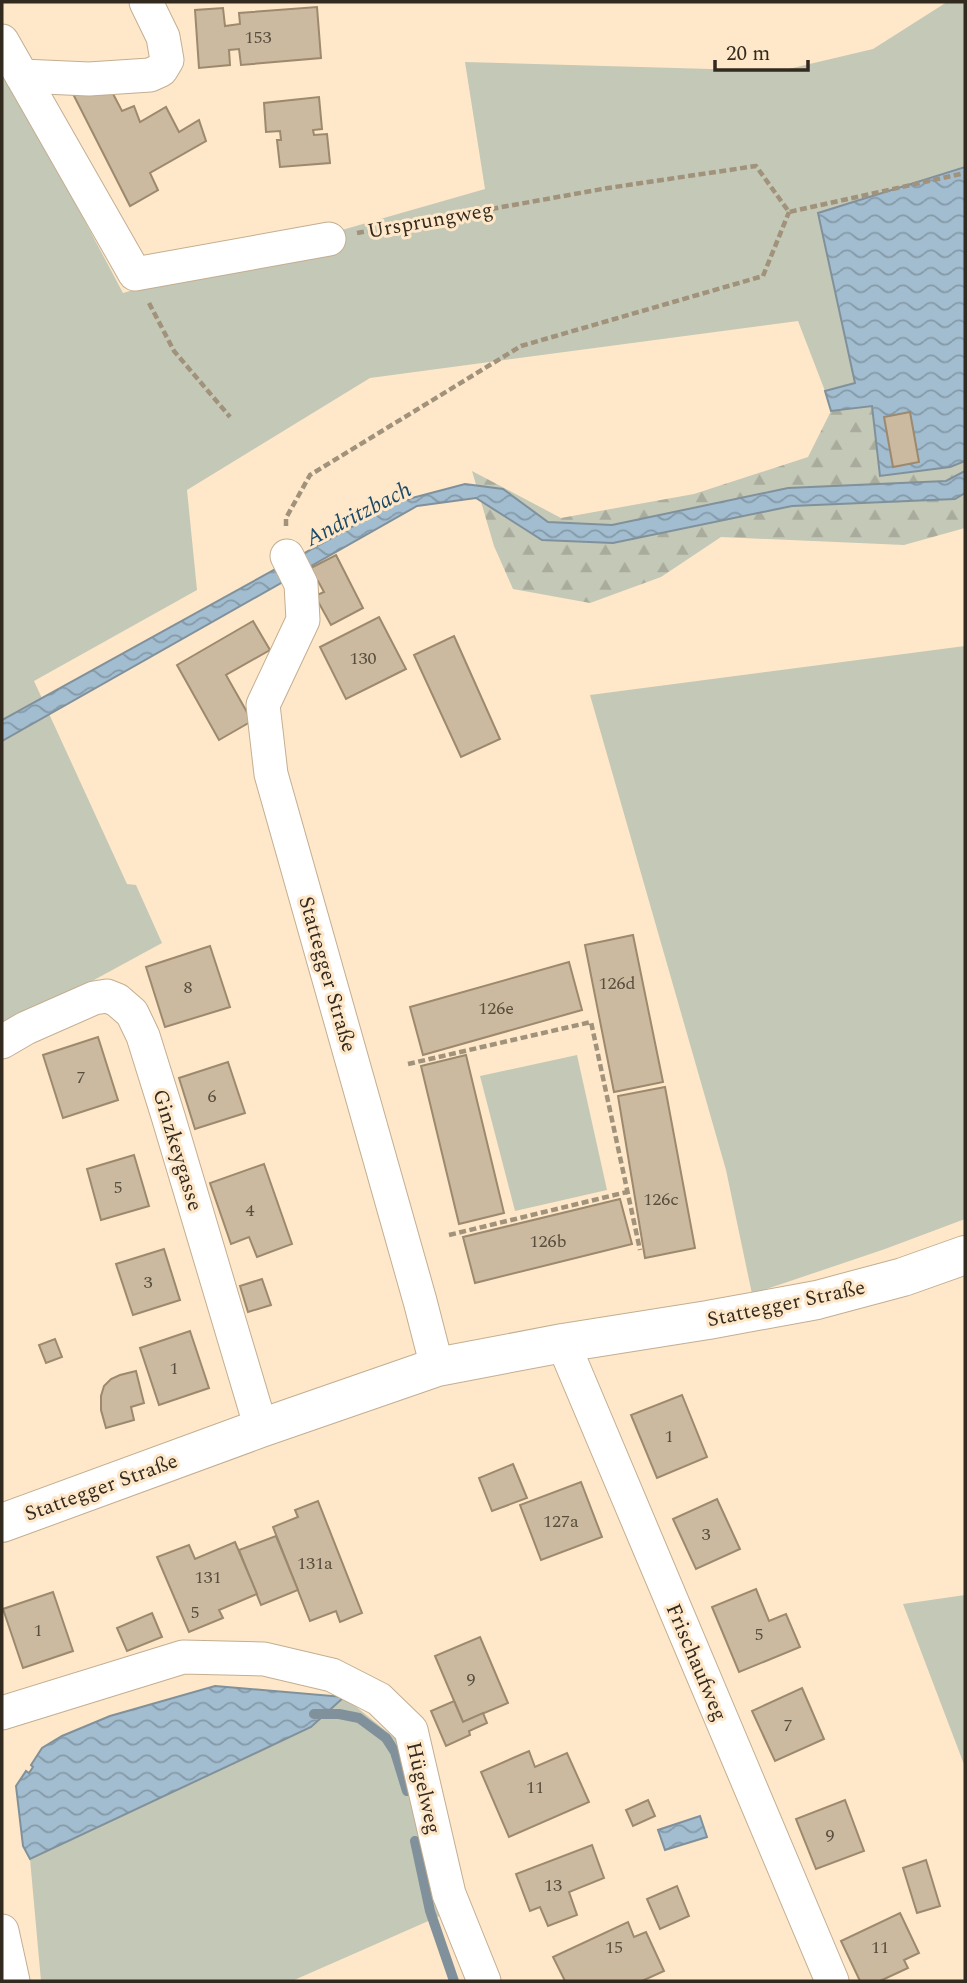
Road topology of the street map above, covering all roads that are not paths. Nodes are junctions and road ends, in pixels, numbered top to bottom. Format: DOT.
graph roads {
  1 [pos="155,3"];
  2 [pos="2,41"];
  3 [pos="22,76"];
  4 [pos="329,239"];
  5 [pos="294,570"];
  6 [pos="2,1042"];
  7 [pos="965,1255"];
  8 [pos="563,1343"];
  9 [pos="438,1367"];
  10 [pos="261,1428"];
  11 [pos="2,1523"];
  12 [pos="2,1713"];
  13 [pos="2,1931"];
  14 [pos="13,1981"];
  15 [pos="484,1981"];
  16 [pos="832,1981"];
  1 -- 3 [label="street"];
  2 -- 3 [label="street"];
  3 -- 4 [label="street"];
  5 -- 9 [label="street, Stattegger Straße"];
  6 -- 10 [label="street, Ginzkeygasse"];
  7 -- 8 [label="main road, Stattegger Straße"];
  8 -- 9 [label="main road, Stattegger Straße"];
  8 -- 16 [label="street, Frischaufweg"];
  9 -- 10 [label="main road, Stattegger Straße"];
  10 -- 11 [label="main road, Stattegger Straße"];
  12 -- 15 [label="street, Hügelweg"];
  13 -- 14 [label="street"];
}
